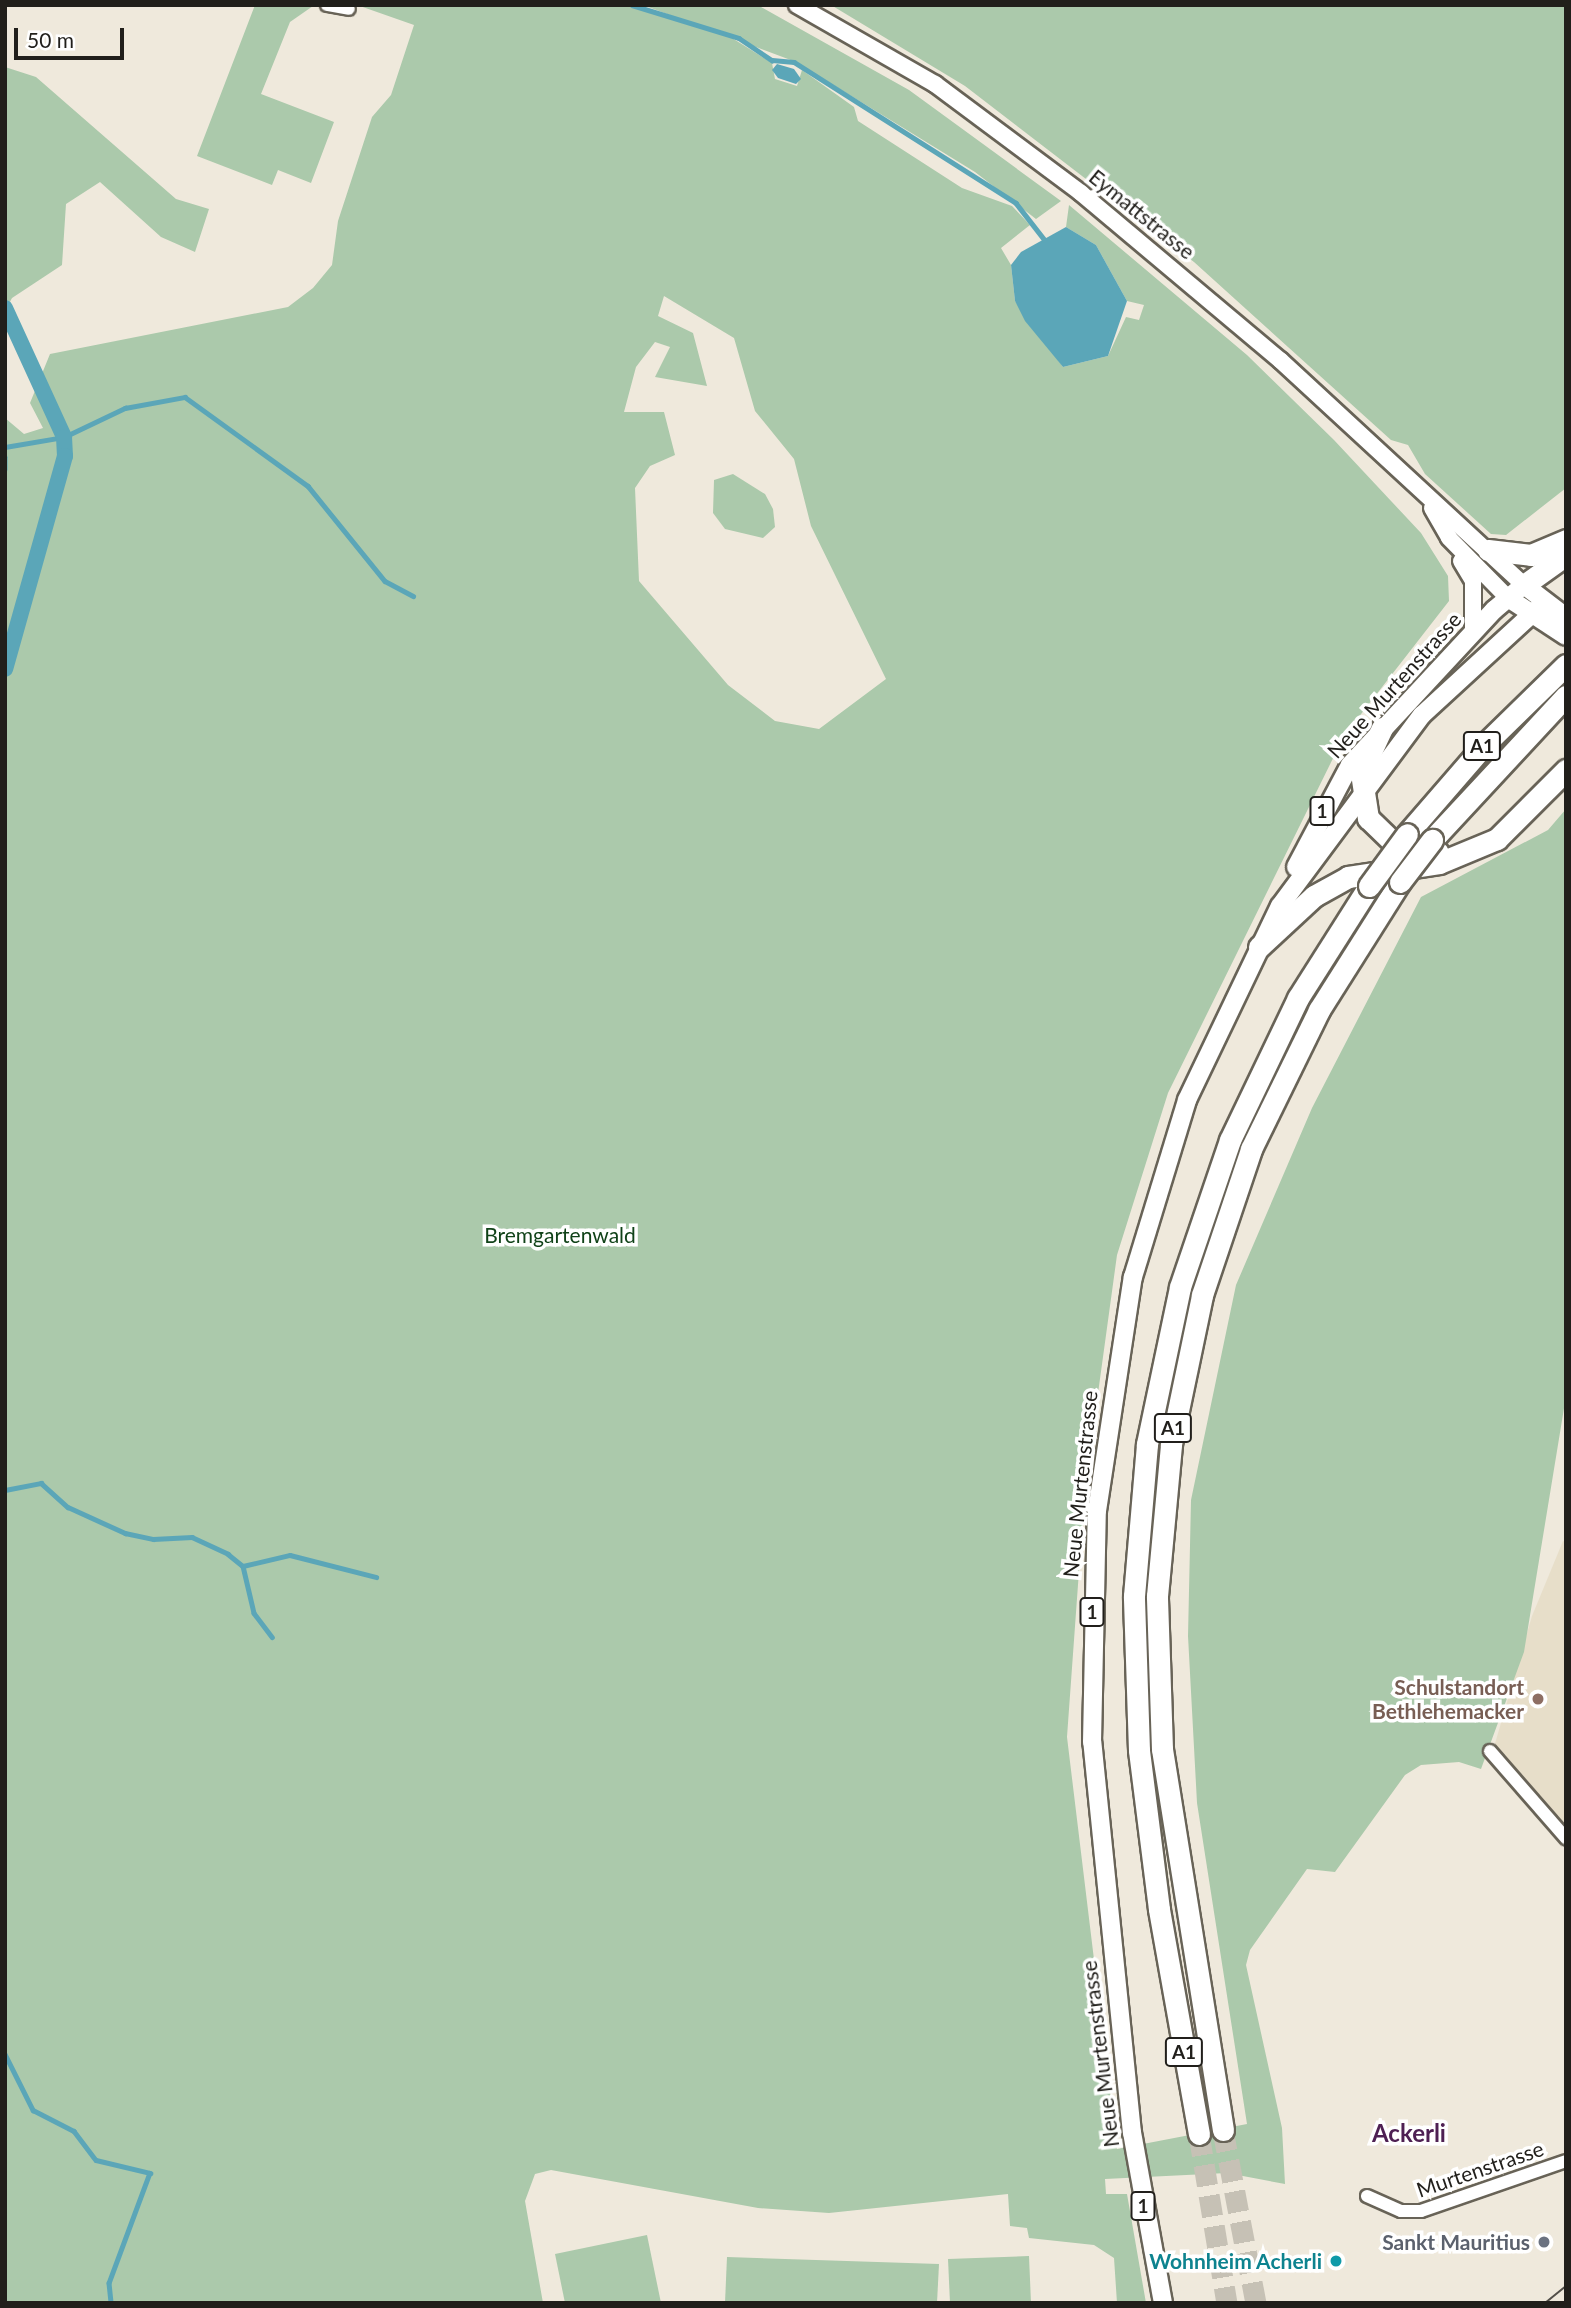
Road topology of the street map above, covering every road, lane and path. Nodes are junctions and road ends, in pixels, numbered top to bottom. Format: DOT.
graph roads {
  1 [pos="327,5"];
  2 [pos="797,5"];
  3 [pos="349,9"];
  4 [pos="1428,500"];
  5 [pos="1449,538"];
  6 [pos="1566,540"];
  7 [pos="1488,550"];
  8 [pos="1566,555"];
  9 [pos="1516,591"];
  10 [pos="1537,609"];
  11 [pos="1566,617"];
  12 [pos="1473,630"];
  13 [pos="1566,636"];
  14 [pos="1565,665"];
  15 [pos="1566,696"];
  16 [pos="1382,729"];
  17 [pos="1566,769"];
  18 [pos="1361,792"];
  19 [pos="1478,849"];
  20 [pos="1280,906"];
  21 [pos="1259,947"];
  22 [pos="1490,1751"];
  23 [pos="1566,1838"];
  24 [pos="1223,2130"];
  25 [pos="1199,2134"];
  26 [pos="1566,2161"];
  27 [pos="1367,2196"];
  28 [pos="1163,2303"];
  1 -- 3 [label="street"];
  2 -- 4 [label="main road, Eymattstrasse"];
  4 -- 5 [label="main road, Eymattstrasse"];
  4 -- 7 [label="main road, Eymattstrasse"];
  5 -- 9 [label="main road, Eymattstrasse"];
  5 -- 12 [label="main road, Eymattstrasse"];
  6 -- 7 [label="highway"];
  7 -- 9 [label="main road, Eymattstrasse"];
  8 -- 9 [label="highway"];
  9 -- 10 [label="main road, Eymattstrasse"];
  9 -- 12 [label="main road, Neue Murtenstrasse / 1"];
  10 -- 11 [label="main road, Eymattstrasse"];
  10 -- 13 [label="main road, Eymattstrasse"];
  10 -- 18 [label="main road, Neue Murtenstrasse / 1"];
  12 -- 16 [label="main road, Neue Murtenstrasse / 1"];
  14 -- 25 [label="highway, A1, bridge"];
  15 -- 24 [label="highway, A1, bridge"];
  16 -- 18 [label="highway"];
  16 -- 20 [label="main road, Neue Murtenstrasse / 1"];
  17 -- 19 [label="highway"];
  18 -- 19 [label="highway"];
  18 -- 20 [label="main road, Neue Murtenstrasse / 1"];
  19 -- 21 [label="highway"];
  20 -- 21 [label="main road, Neue Murtenstrasse / 1"];
  21 -- 28 [label="main road, Neue Murtenstrasse / 1"];
  22 -- 23 [label="street"];
  26 -- 27 [label="street, Murtenstrasse"];
}
